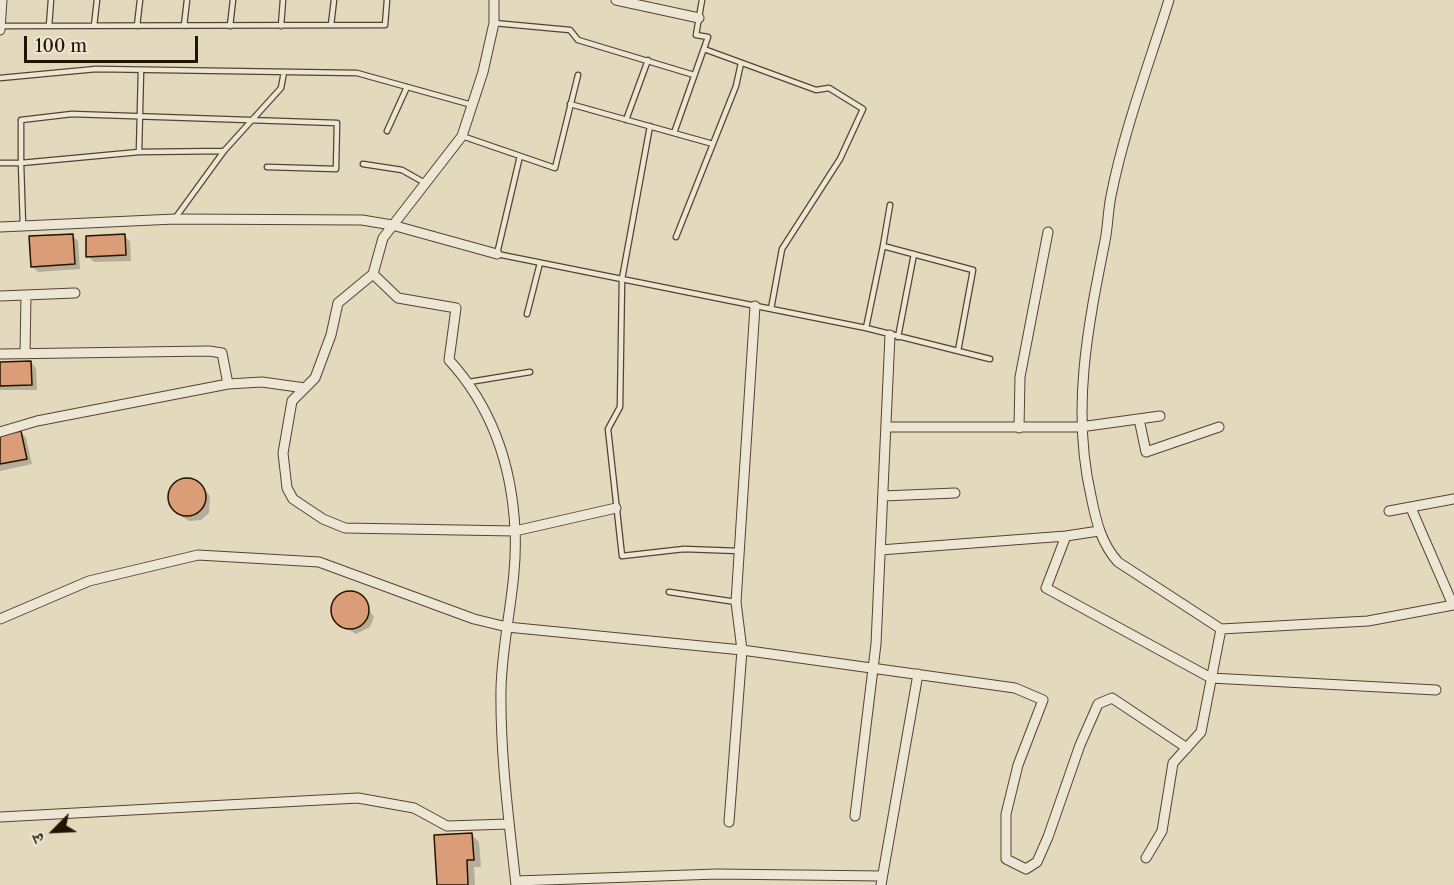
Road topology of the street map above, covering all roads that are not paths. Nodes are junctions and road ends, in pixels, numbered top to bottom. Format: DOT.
graph roads {
  1 [pos="3,0"];
  2 [pos="51,0"];
  3 [pos="97,0"];
  4 [pos="140,0"];
  5 [pos="187,0"];
  6 [pos="233,0"];
  7 [pos="283,0"];
  8 [pos="334,0"];
  9 [pos="387,0"];
  10 [pos="494,0"];
  11 [pos="616,0"];
  12 [pos="702,0"];
  13 [pos="1169,0"];
  14 [pos="699,18"];
  15 [pos="494,23"];
  16 [pos="331,25"];
  17 [pos="49,26"];
  18 [pos="94,26"];
  19 [pos="137,26"];
  20 [pos="184,26"];
  21 [pos="231,26"];
  22 [pos="281,26"];
  23 [pos="0,27"];
  24 [pos="704,49"];
  25 [pos="648,60"];
  26 [pos="741,63"];
  27 [pos="141,70"];
  28 [pos="284,72"];
  29 [pos="578,75"];
  30 [pos="694,75"];
  31 [pos="0,78"];
  32 [pos="406,87"];
  33 [pos="570,104"];
  34 [pos="472,105"];
  35 [pos="140,117"];
  36 [pos="252,120"];
  37 [pos="626,120"];
  38 [pos="650,126"];
  39 [pos="387,131"];
  40 [pos="674,133"];
  41 [pos="462,136"];
  42 [pos="713,144"];
  43 [pos="224,151"];
  44 [pos="138,152"];
  45 [pos="520,156"];
  46 [pos="0,163"];
  47 [pos="21,163"];
  48 [pos="363,164"];
  49 [pos="267,167"];
  50 [pos="424,183"];
  51 [pos="890,205"];
  52 [pos="175,219"];
  53 [pos="392,225"];
  54 [pos="23,226"];
  55 [pos="0,227"];
  56 [pos="1048,232"];
  57 [pos="676,237"];
  58 [pos="883,246"];
  59 [pos="497,254"];
  60 [pos="914,254"];
  61 [pos="540,263"];
  62 [pos="373,274"];
  63 [pos="622,279"];
  64 [pos="75,293"];
  65 [pos="26,295"];
  66 [pos="0,296"];
  67 [pos="755,306"];
  68 [pos="771,309"];
  69 [pos="527,314"];
  70 [pos="866,328"];
  71 [pos="894,336"];
  72 [pos="958,351"];
  73 [pos="0,354"];
  74 [pos="25,354"];
  75 [pos="990,359"];
  76 [pos="530,372"];
  77 [pos="469,382"];
  78 [pos="228,384"];
  79 [pos="305,388"];
  80 [pos="1160,416"];
  81 [pos="1139,419"];
  82 [pos="886,427"];
  83 [pos="1080,427"];
  84 [pos="1219,427"];
  85 [pos="1018,428"];
  86 [pos="0,432"];
  87 [pos="955,493"];
  88 [pos="883,496"];
  89 [pos="1454,499"];
  90 [pos="616,508"];
  91 [pos="1411,508"];
  92 [pos="1389,511"];
  93 [pos="515,531"];
  94 [pos="1099,531"];
  95 [pos="1066,536"];
  96 [pos="880,550"];
  97 [pos="739,551"];
  98 [pos="669,592"];
  99 [pos="736,602"];
  100 [pos="1453,605"];
  101 [pos="0,619"];
  102 [pos="507,627"];
  103 [pos="1221,629"];
  104 [pos="742,650"];
  105 [pos="873,667"];
  106 [pos="918,674"];
  107 [pos="1211,678"];
  108 [pos="1436,690"];
  109 [pos="1187,748"];
  110 [pos="855,816"];
  111 [pos="0,817"];
  112 [pos="729,822"];
  113 [pos="509,824"];
  114 [pos="1146,858"];
  115 [pos="882,881"];
  116 [pos="516,883"];
  1 -- 23 [label="street"];
  2 -- 17 [label="lane"];
  3 -- 18 [label="lane"];
  4 -- 19 [label="lane"];
  5 -- 20 [label="lane"];
  6 -- 21 [label="lane"];
  7 -- 22 [label="lane"];
  8 -- 16 [label="lane"];
  9 -- 16 [label="lane"];
  10 -- 15 [label="street"];
  11 -- 14 [label="street"];
  12 -- 14 [label="lane"];
  13 -- 83 [label="street"];
  14 -- 24 [label="lane"];
  15 -- 25 [label="lane"];
  15 -- 34 [label="street"];
  16 -- 22 [label="lane"];
  17 -- 18 [label="lane"];
  17 -- 23 [label="lane"];
  18 -- 19 [label="lane"];
  19 -- 20 [label="lane"];
  20 -- 21 [label="lane"];
  21 -- 22 [label="lane"];
  24 -- 26 [label="lane"];
  24 -- 30 [label="lane"];
  25 -- 30 [label="lane"];
  25 -- 37 [label="lane"];
  26 -- 42 [label="lane"];
  26 -- 68 [label="lane"];
  27 -- 28 [label="lane"];
  27 -- 31 [label="lane"];
  27 -- 35 [label="lane"];
  28 -- 32 [label="lane"];
  28 -- 36 [label="lane"];
  29 -- 33 [label="lane"];
  30 -- 40 [label="lane"];
  32 -- 34 [label="lane"];
  32 -- 39 [label="lane"];
  33 -- 37 [label="lane"];
  33 -- 45 [label="lane"];
  34 -- 41 [label="street"];
  35 -- 36 [label="lane"];
  35 -- 44 [label="lane"];
  35 -- 47 [label="lane"];
  36 -- 43 [label="lane"];
  36 -- 49 [label="lane"];
  37 -- 38 [label="lane"];
  38 -- 40 [label="lane"];
  38 -- 63 [label="lane"];
  40 -- 42 [label="lane"];
  41 -- 45 [label="lane"];
  41 -- 50 [label="street"];
  42 -- 57 [label="lane"];
  43 -- 44 [label="lane"];
  43 -- 52 [label="lane"];
  44 -- 47 [label="lane"];
  45 -- 59 [label="lane"];
  46 -- 47 [label="lane"];
  47 -- 54 [label="lane"];
  48 -- 50 [label="lane"];
  50 -- 53 [label="street"];
  51 -- 58 [label="lane"];
  52 -- 53 [label="street"];
  52 -- 54 [label="street"];
  53 -- 59 [label="street"];
  53 -- 62 [label="street"];
  54 -- 55 [label="street"];
  56 -- 85 [label="street"];
  58 -- 60 [label="lane"];
  58 -- 70 [label="lane"];
  59 -- 61 [label="lane"];
  60 -- 71 [label="lane"];
  60 -- 72 [label="lane"];
  61 -- 63 [label="lane"];
  61 -- 69 [label="lane"];
  62 -- 77 [label="street"];
  62 -- 79 [label="street"];
  63 -- 67 [label="lane"];
  63 -- 90 [label="lane"];
  64 -- 65 [label="street"];
  65 -- 66 [label="street"];
  65 -- 74 [label="street"];
  67 -- 68 [label="lane"];
  67 -- 97 [label="street"];
  68 -- 70 [label="lane"];
  70 -- 71 [label="lane"];
  71 -- 72 [label="lane"];
  71 -- 82 [label="street"];
  72 -- 75 [label="lane"];
  73 -- 74 [label="street"];
  74 -- 78 [label="street"];
  76 -- 77 [label="lane"];
  77 -- 93 [label="street"];
  78 -- 79 [label="street"];
  78 -- 86 [label="street"];
  79 -- 93 [label="street"];
  80 -- 81 [label="street"];
  81 -- 83 [label="street"];
  81 -- 84 [label="street"];
  82 -- 85 [label="street"];
  82 -- 88 [label="street"];
  83 -- 85 [label="street"];
  83 -- 94 [label="street"];
  87 -- 88 [label="street"];
  88 -- 96 [label="street"];
  89 -- 91 [label="street"];
  90 -- 93 [label="street"];
  90 -- 97 [label="lane"];
  91 -- 92 [label="street"];
  91 -- 100 [label="street"];
  93 -- 102 [label="street"];
  94 -- 95 [label="street"];
  94 -- 103 [label="street"];
  95 -- 96 [label="street"];
  95 -- 107 [label="street"];
  96 -- 105 [label="street"];
  97 -- 99 [label="street"];
  98 -- 99 [label="lane"];
  99 -- 104 [label="street"];
  100 -- 103 [label="street"];
  101 -- 102 [label="street"];
  102 -- 104 [label="street"];
  102 -- 113 [label="street"];
  103 -- 107 [label="street"];
  104 -- 105 [label="street"];
  104 -- 112 [label="street"];
  105 -- 106 [label="street"];
  105 -- 110 [label="street"];
  106 -- 109 [label="street"];
  106 -- 115 [label="street"];
  107 -- 108 [label="street"];
  107 -- 109 [label="street"];
  109 -- 114 [label="street"];
  111 -- 113 [label="street"];
  113 -- 116 [label="street"];
  115 -- 116 [label="street"];
}
